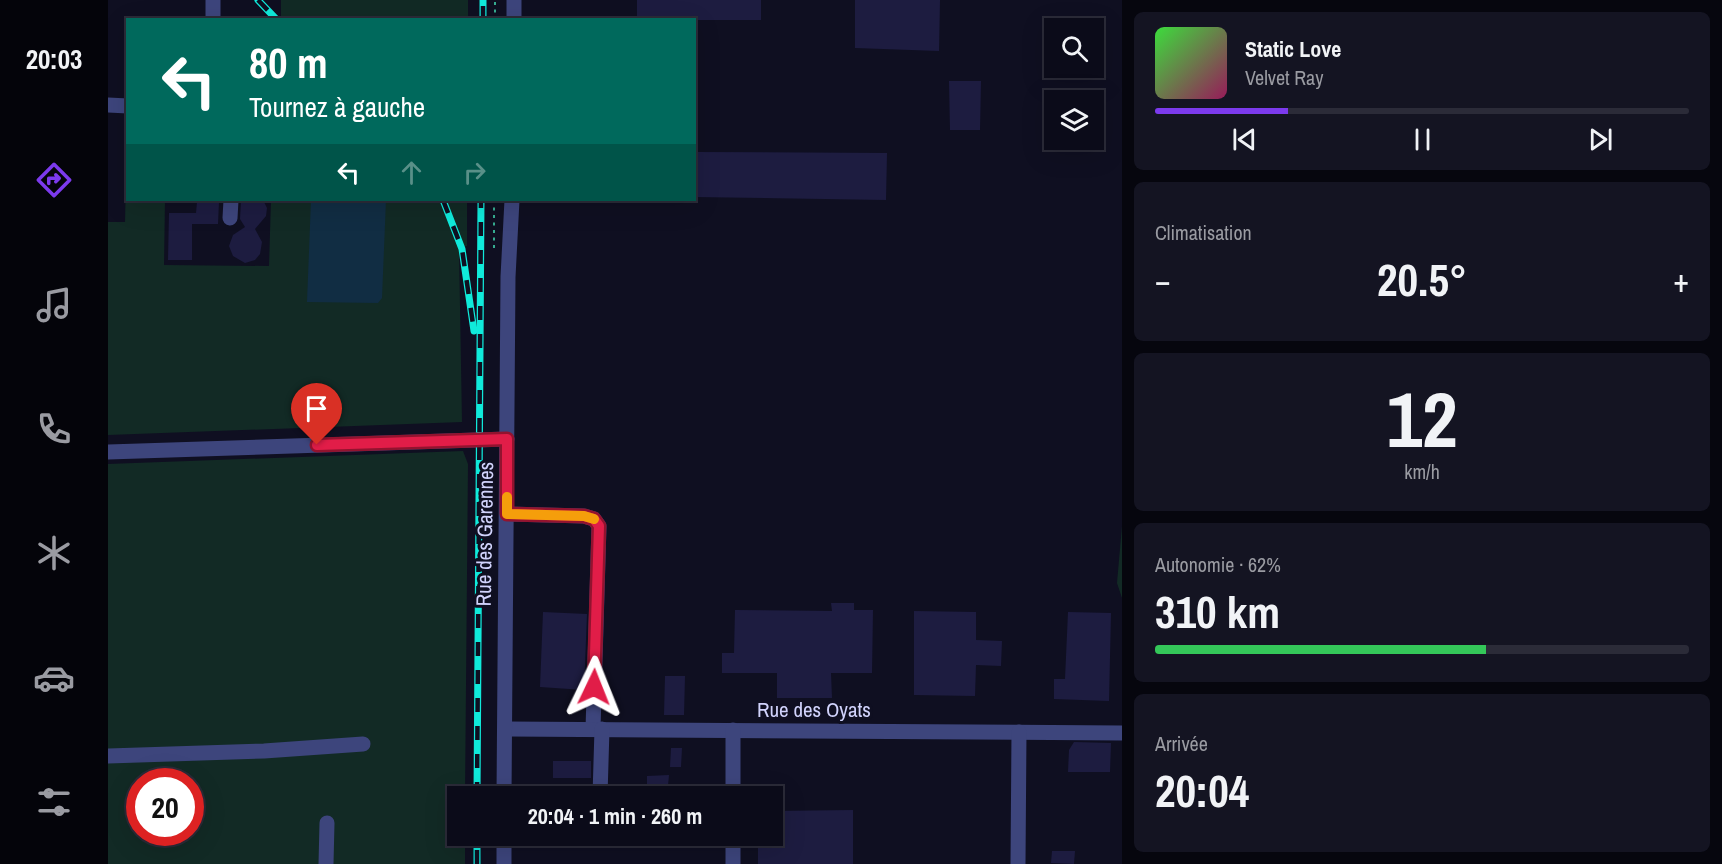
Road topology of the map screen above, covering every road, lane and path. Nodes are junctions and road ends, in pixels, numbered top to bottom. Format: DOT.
graph roads {
  1 [pos="213,0"];
  2 [pos="495,0"];
  3 [pos="514,0"];
  4 [pos="213,18"];
  5 [pos="495,18"];
  6 [pos="514,18"];
  7 [pos="108,105"];
  8 [pos="126,106"];
  9 [pos="231,201"];
  10 [pos="512,201"];
  11 [pos="230,218"];
  12 [pos="507,439"];
  13 [pos="108,452"];
  14 [pos="507,514"];
  15 [pos="505,729"];
  16 [pos="597,729"];
  17 [pos="733,730"];
  18 [pos="1019,732"];
  19 [pos="1122,733"];
  20 [pos="363,744"];
  21 [pos="108,756"];
  22 [pos="504,786"];
  23 [pos="600,786"];
  24 [pos="733,786"];
  25 [pos="327,823"];
  26 [pos="504,846"];
  27 [pos="733,846"];
  28 [pos="326,864"];
  29 [pos="504,864"];
  30 [pos="733,864"];
  31 [pos="1018,864"];
  1 -- 4 [label="street"];
  2 -- 5 [label="path"];
  3 -- 6 [label="street"];
  7 -- 8 [label="street"];
  9 -- 11 [label="street"];
  10 -- 12 [label="street, Rue des Garennes"];
  12 -- 13 [label="street"];
  12 -- 14 [label="street, Rue des Garennes"];
  14 -- 15 [label="street, Rue des Garennes"];
  14 -- 16 [label="street"];
  15 -- 16 [label="street, Rue des Oyats"];
  15 -- 22 [label="street, Rue des Garennes"];
  16 -- 17 [label="street, Rue des Oyats"];
  16 -- 23 [label="street"];
  17 -- 18 [label="street, Rue des Oyats"];
  17 -- 24 [label="street"];
  18 -- 19 [label="street, Rue des Oyats"];
  18 -- 31 [label="street"];
  20 -- 21 [label="street"];
  25 -- 28 [label="street"];
  26 -- 29 [label="street"];
  27 -- 30 [label="street"];
}
